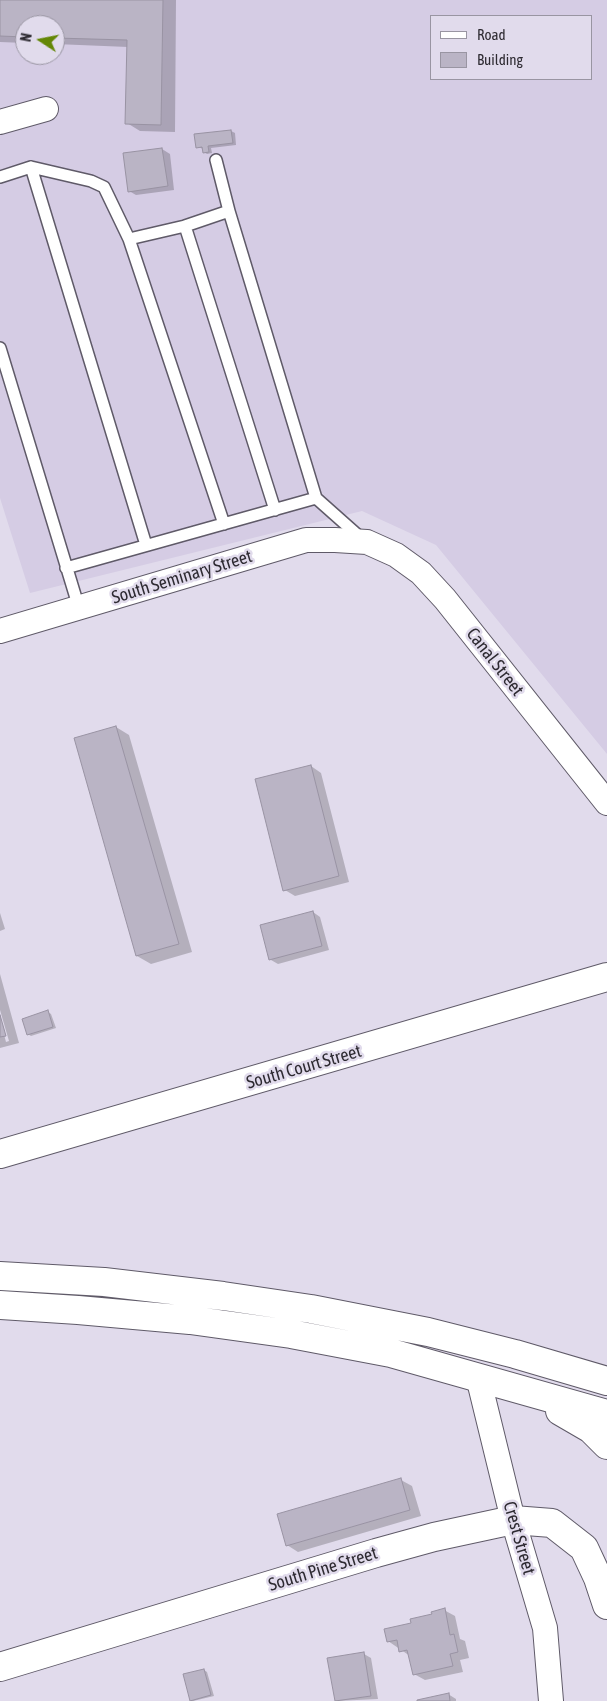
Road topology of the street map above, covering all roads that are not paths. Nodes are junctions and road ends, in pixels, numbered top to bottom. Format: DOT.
graph roads {
  1 [pos="46,109"];
  2 [pos="0,122"];
  3 [pos="216,160"];
  4 [pos="31,167"];
  5 [pos="0,176"];
  6 [pos="229,211"];
  7 [pos="185,226"];
  8 [pos="129,239"];
  9 [pos="0,348"];
  10 [pos="316,498"];
  11 [pos="275,510"];
  12 [pos="224,524"];
  13 [pos="366,542"];
  14 [pos="146,545"];
  15 [pos="66,568"];
  16 [pos="79,608"];
  17 [pos="0,631"];
  18 [pos="607,803"];
  19 [pos="607,977"];
  20 [pos="0,1154"];
  21 [pos="0,1276"];
  22 [pos="0,1305"];
  23 [pos="478,1377"];
  24 [pos="607,1381"];
  25 [pos="522,1389"];
  26 [pos="607,1414"];
  27 [pos="607,1445"];
  28 [pos="513,1520"];
  29 [pos="607,1605"];
  30 [pos="0,1666"];
  31 [pos="551,1701"];
  1 -- 2 [label="street"];
  3 -- 6 [label="lane"];
  4 -- 5 [label="lane"];
  4 -- 8 [label="lane"];
  4 -- 14 [label="lane"];
  6 -- 7 [label="lane"];
  6 -- 10 [label="lane"];
  7 -- 8 [label="lane"];
  7 -- 11 [label="lane"];
  8 -- 12 [label="lane"];
  9 -- 15 [label="lane"];
  10 -- 11 [label="lane"];
  10 -- 13 [label="lane"];
  11 -- 12 [label="lane"];
  12 -- 14 [label="lane"];
  13 -- 16 [label="street, South Seminary Street"];
  13 -- 18 [label="street, Canal Street"];
  14 -- 15 [label="lane"];
  15 -- 16 [label="lane"];
  16 -- 17 [label="street, South Seminary Street"];
  19 -- 20 [label="main road, South Court Street"];
  21 -- 24 [label="main road"];
  22 -- 23 [label="main road"];
  23 -- 25 [label="main road"];
  23 -- 28 [label="street, Crest Street"];
  25 -- 26 [label="main road"];
  25 -- 27 [label="main road"];
  28 -- 29 [label="main road, South Pine Street"];
  28 -- 30 [label="main road, South Pine Street"];
  28 -- 31 [label="street, Crest Street"];
}
